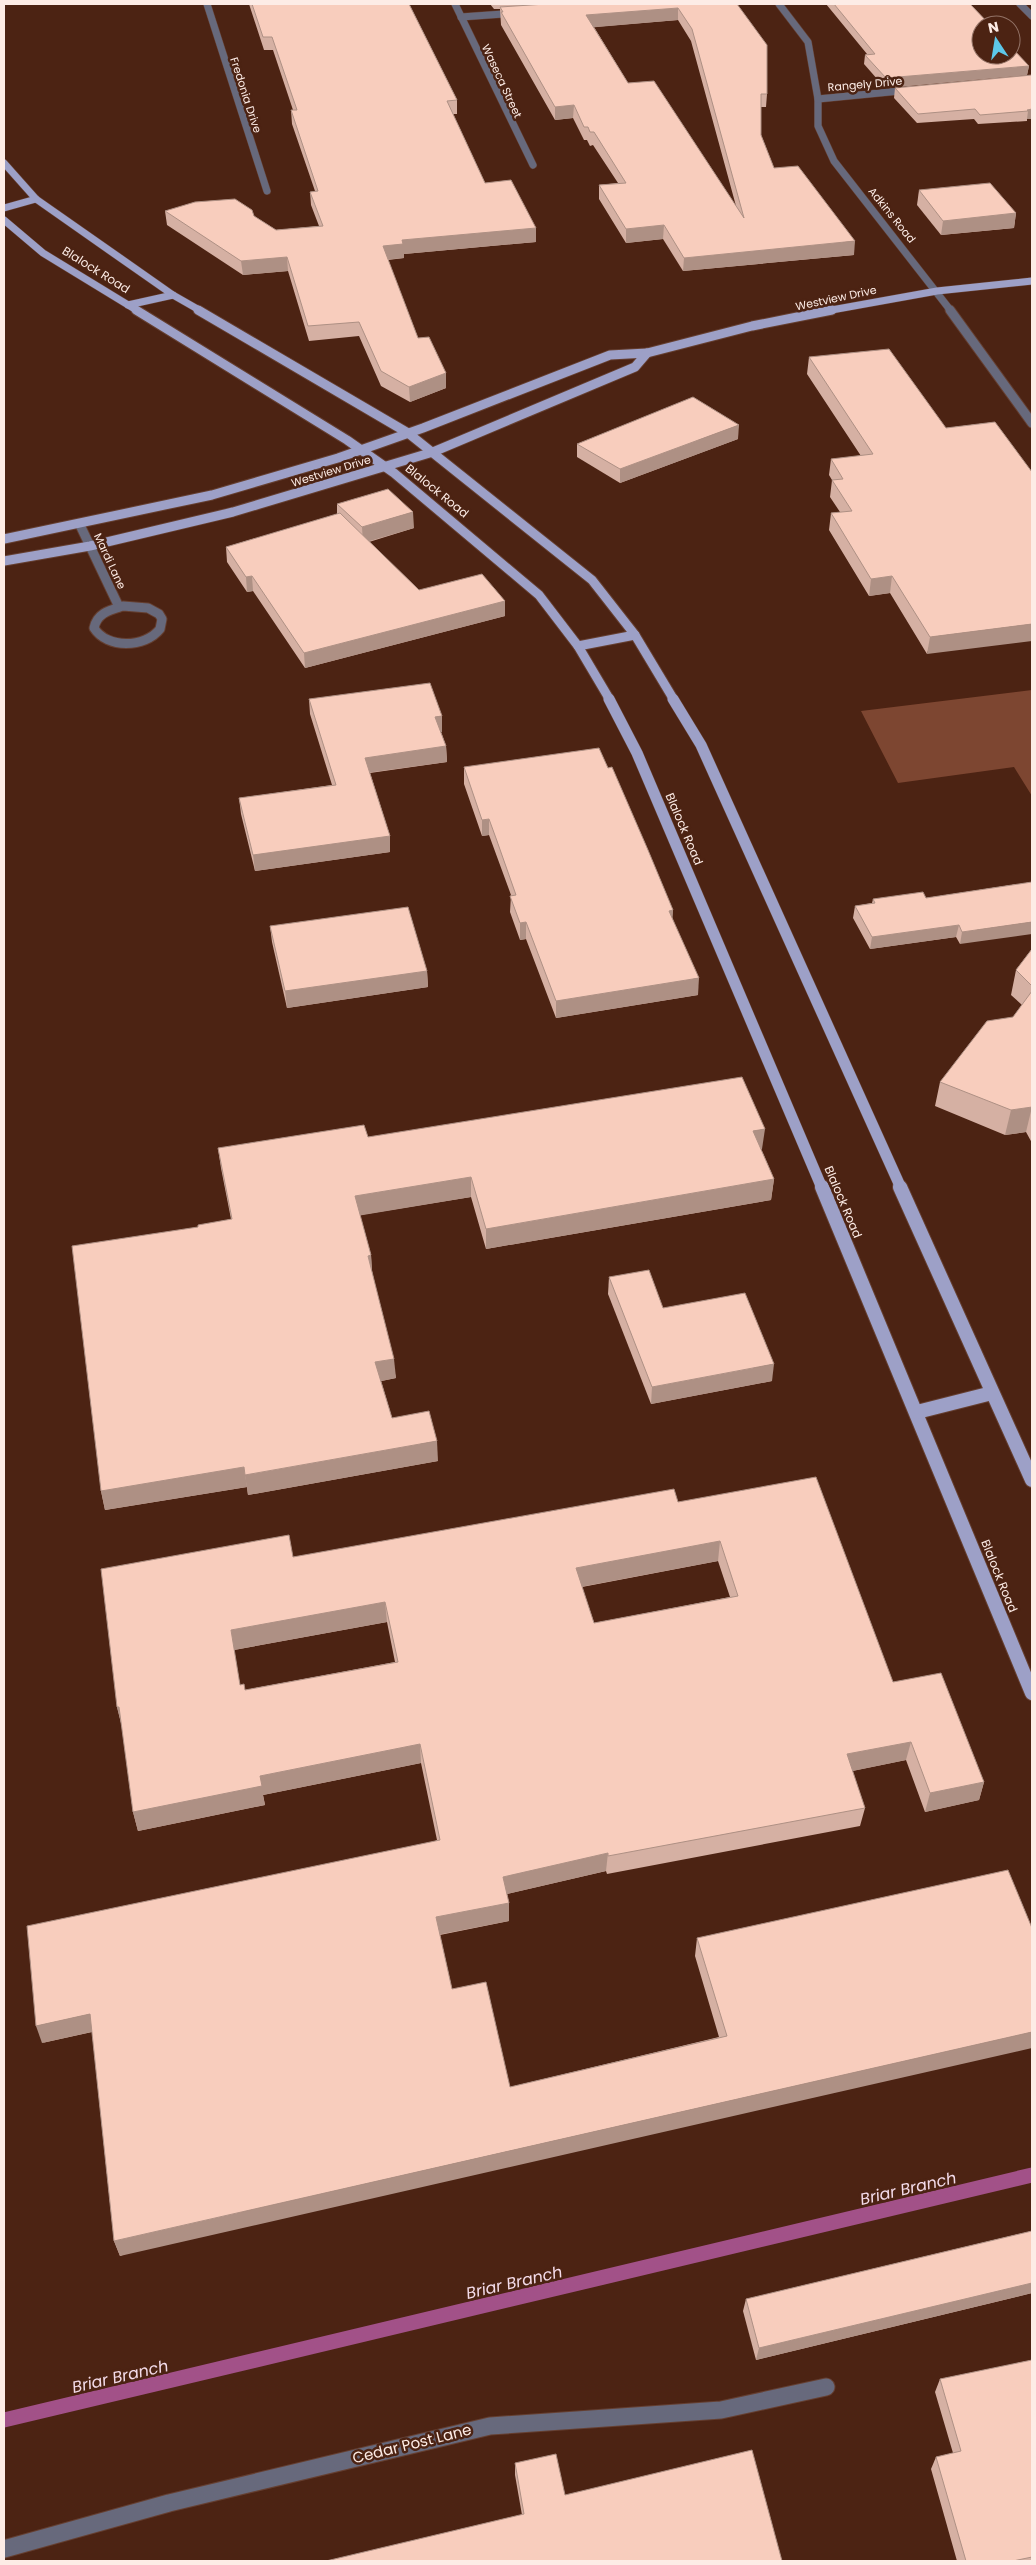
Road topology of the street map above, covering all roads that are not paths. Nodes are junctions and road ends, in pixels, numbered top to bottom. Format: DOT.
graph roads {
  1 [pos="207,4"];
  2 [pos="455,4"];
  3 [pos="779,4"];
  4 [pos="1020,4"];
  5 [pos="523,13"];
  6 [pos="1032,16"];
  7 [pos="461,17"];
  8 [pos="915,90"];
  9 [pos="818,98"];
  10 [pos="4,163"];
  11 [pos="533,165"];
  12 [pos="267,191"];
  13 [pos="36,199"];
  14 [pos="4,208"];
  15 [pos="4,220"];
  16 [pos="1032,281"];
  17 [pos="937,291"];
  18 [pos="173,295"];
  19 [pos="128,306"];
  20 [pos="647,353"];
  21 [pos="1032,422"];
  22 [pos="408,433"];
  23 [pos="361,449"];
  24 [pos="433,452"];
  25 [pos="385,466"];
  26 [pos="80,524"];
  27 [pos="4,539"];
  28 [pos="90,546"];
  29 [pos="4,561"];
  30 [pos="119,607"];
  31 [pos="635,635"];
  32 [pos="578,646"];
  33 [pos="992,1392"];
  34 [pos="917,1412"];
  35 [pos="1032,1480"];
  36 [pos="1032,1693"];
  37 [pos="826,2387"];
  38 [pos="5,2553"];
  1 -- 12 [label="street, Fredonia Drive"];
  2 -- 7 [label="street, Waseca Street"];
  3 -- 9 [label="street, Adkins Road"];
  4 -- 6 [label="street"];
  5 -- 7 [label="street"];
  7 -- 11 [label="street, Waseca Street"];
  8 -- 9 [label="street, Rangely Drive"];
  9 -- 17 [label="street, Adkins Road"];
  10 -- 13 [label="main road, Blalock Road"];
  13 -- 14 [label="main road"];
  13 -- 18 [label="main road, Blalock Road"];
  15 -- 19 [label="main road, Blalock Road"];
  16 -- 17 [label="main road, Westview Drive"];
  17 -- 20 [label="main road, Westview Drive"];
  17 -- 21 [label="street, Adkins Road"];
  18 -- 19 [label="main road"];
  18 -- 22 [label="main road, Blalock Road"];
  19 -- 23 [label="main road, Blalock Road"];
  20 -- 22 [label="main road, Westview Drive"];
  20 -- 24 [label="main road, Westview Drive"];
  22 -- 23 [label="main road, Westview Drive"];
  22 -- 24 [label="main road, Blalock Road"];
  23 -- 25 [label="main road, Blalock Road"];
  23 -- 26 [label="main road, Westview Drive"];
  24 -- 25 [label="main road, Westview Drive"];
  24 -- 31 [label="main road, Blalock Road"];
  25 -- 28 [label="main road, Westview Drive"];
  25 -- 32 [label="main road, Blalock Road"];
  26 -- 27 [label="main road, Westview Drive"];
  26 -- 28 [label="street, Mardi Lane"];
  28 -- 29 [label="main road, Westview Drive"];
  28 -- 30 [label="street, Mardi Lane"];
  30 -- 30 [label="street, Mardi Lane"];
  31 -- 32 [label="main road"];
  31 -- 33 [label="main road, Blalock Road"];
  32 -- 34 [label="main road, Blalock Road"];
  33 -- 34 [label="main road"];
  33 -- 35 [label="main road, Blalock Road"];
  34 -- 36 [label="main road, Blalock Road"];
  37 -- 38 [label="street, Cedar Post Lane"];
}
